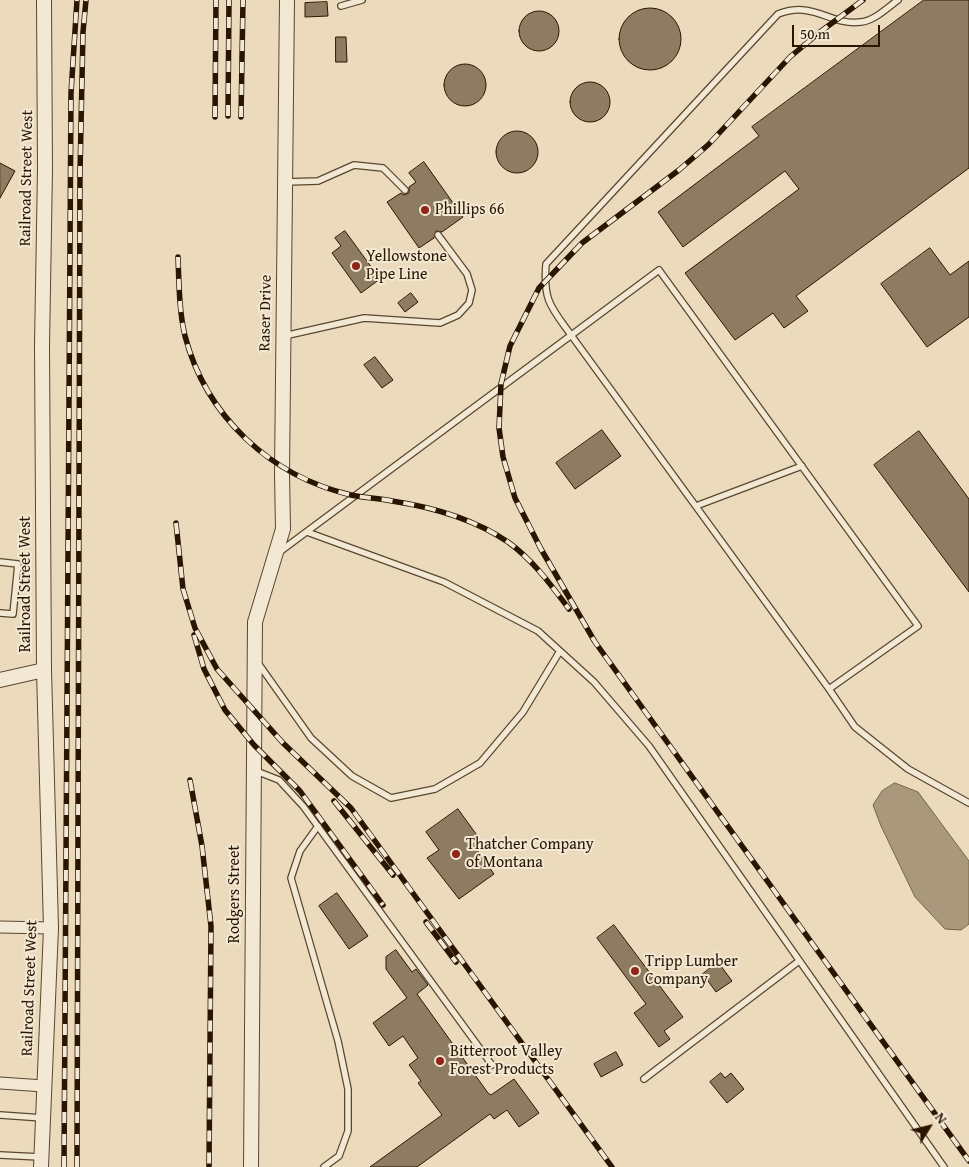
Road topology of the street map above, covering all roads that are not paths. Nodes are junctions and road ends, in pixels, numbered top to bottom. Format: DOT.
graph roads {
  1 [pos="44,0"];
  2 [pos="287,0"];
  3 [pos="362,0"];
  4 [pos="898,0"];
  5 [pos="341,6"];
  6 [pos="285,182"];
  7 [pos="405,190"];
  8 [pos="438,235"];
  9 [pos="572,335"];
  10 [pos="283,337"];
  11 [pos="802,466"];
  12 [pos="696,506"];
  13 [pos="307,532"];
  14 [pos="275,556"];
  15 [pos="0,562"];
  16 [pos="0,613"];
  17 [pos="255,622"];
  18 [pos="560,651"];
  19 [pos="254,658"];
  20 [pos="44,670"];
  21 [pos="0,680"];
  22 [pos="829,689"];
  23 [pos="254,770"];
  24 [pos="969,803"];
  25 [pos="318,826"];
  26 [pos="0,927"];
  27 [pos="51,928"];
  28 [pos="799,961"];
  29 [pos="492,1065"];
  30 [pos="644,1079"];
  31 [pos="0,1083"];
  32 [pos="44,1086"];
  33 [pos="0,1115"];
  34 [pos="42,1118"];
  35 [pos="0,1155"];
  36 [pos="42,1162"];
  37 [pos="254,1167"];
  38 [pos="324,1167"];
  39 [pos="944,1167"];
  1 -- 20 [label="street, Railroad Street West"];
  2 -- 6 [label="street, Raser Drive"];
  3 -- 5 [label="lane"];
  4 -- 9 [label="lane"];
  6 -- 7 [label="lane"];
  6 -- 10 [label="street, Raser Drive"];
  8 -- 10 [label="lane"];
  9 -- 11 [label="lane"];
  9 -- 12 [label="lane"];
  9 -- 13 [label="lane"];
  10 -- 14 [label="street, Raser Drive"];
  11 -- 12 [label="lane"];
  11 -- 22 [label="lane"];
  12 -- 22 [label="lane"];
  13 -- 14 [label="lane"];
  13 -- 18 [label="lane"];
  14 -- 17 [label="street, Raser Drive"];
  15 -- 16 [label="lane"];
  17 -- 19 [label="street, Rodgers Street"];
  18 -- 19 [label="lane"];
  18 -- 28 [label="lane"];
  19 -- 23 [label="street, Rodgers Street"];
  20 -- 21 [label="street"];
  20 -- 27 [label="street, Railroad Street West"];
  22 -- 24 [label="lane"];
  23 -- 25 [label="lane"];
  23 -- 37 [label="street, Rodgers Street"];
  25 -- 29 [label="lane"];
  25 -- 38 [label="lane"];
  26 -- 27 [label="street"];
  27 -- 32 [label="street, Railroad Street West"];
  28 -- 30 [label="lane"];
  28 -- 39 [label="lane"];
  31 -- 32 [label="street"];
  32 -- 34 [label="street, Railroad Street West"];
  33 -- 34 [label="lane"];
  34 -- 36 [label="street, Railroad Street West"];
  35 -- 36 [label="lane"];
}
